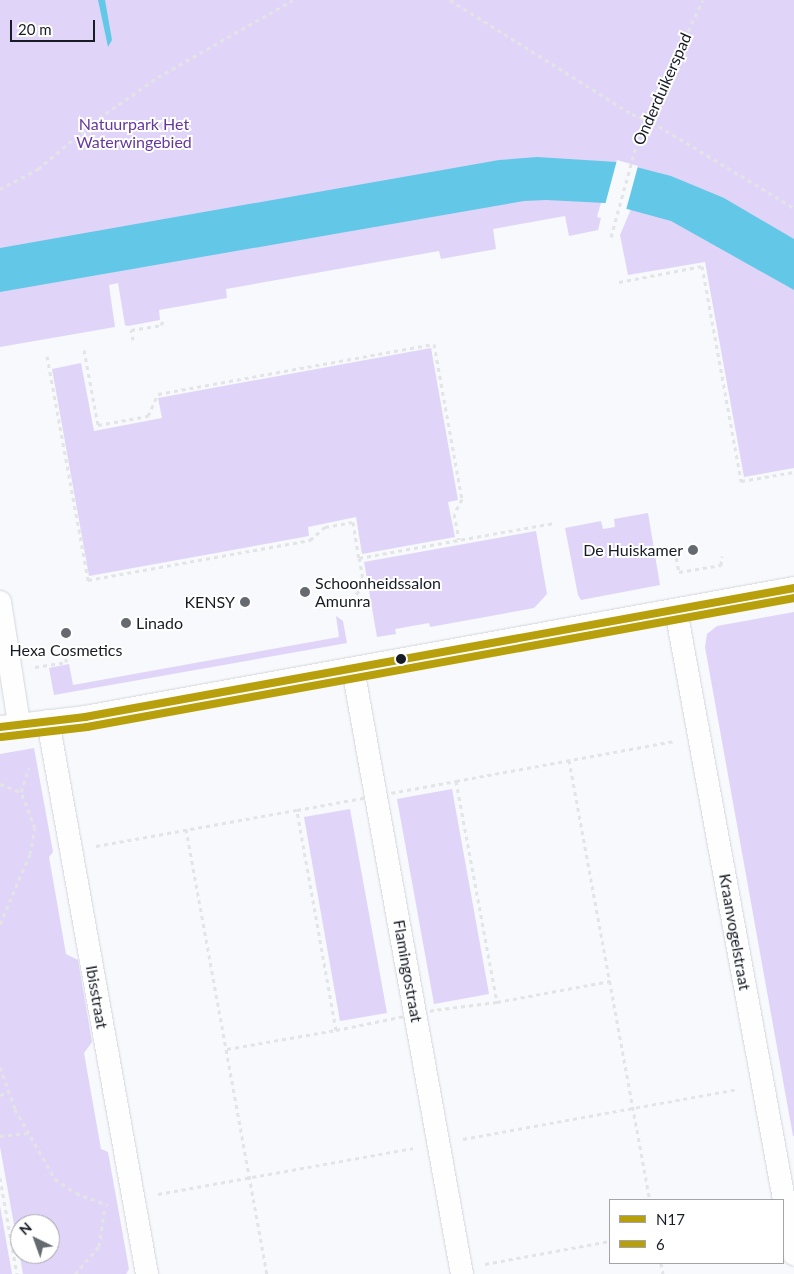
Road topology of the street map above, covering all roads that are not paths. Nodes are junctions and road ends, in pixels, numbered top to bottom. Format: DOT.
graph roads {
  1 [pos="794,588"];
  2 [pos="0,602"];
  3 [pos="676,610"];
  4 [pos="353,669"];
  5 [pos="10,725"];
  6 [pos="49,728"];
  7 [pos="794,1254"];
  8 [pos="462,1271"];
  9 [pos="147,1274"];
  1 -- 3 [label="street"];
  2 -- 5 [label="street"];
  3 -- 4 [label="street"];
  3 -- 7 [label="street, Kraanvogelstraat"];
  4 -- 6 [label="street"];
  4 -- 8 [label="street, Flamingostraat"];
  5 -- 6 [label="street"];
  6 -- 9 [label="street, Ibisstraat"];
}
